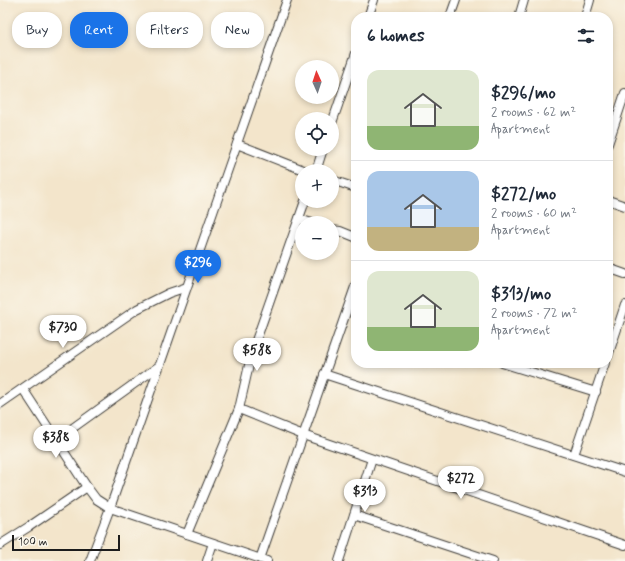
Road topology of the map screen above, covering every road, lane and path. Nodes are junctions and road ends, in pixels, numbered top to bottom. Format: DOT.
graph roads {
  1 [pos="287,0"];
  2 [pos="374,0"];
  3 [pos="456,0"];
  4 [pos="524,0"];
  5 [pos="590,0"];
  6 [pos="370,12"];
  7 [pos="452,12"];
  8 [pos="520,12"];
  9 [pos="586,12"];
  10 [pos="351,68"];
  11 [pos="625,93"];
  12 [pos="336,112"];
  13 [pos="613,129"];
  14 [pos="237,144"];
  15 [pos="295,167"];
  16 [pos="339,182"];
  17 [pos="351,186"];
  18 [pos="613,202"];
  19 [pos="625,206"];
  20 [pos="295,230"];
  21 [pos="339,231"];
  22 [pos="351,235"];
  23 [pos="613,270"];
  24 [pos="625,274"];
  25 [pos="187,287"];
  26 [pos="351,298"];
  27 [pos="625,305"];
  28 [pos="613,332"];
  29 [pos="159,366"];
  30 [pos="518,368"];
  31 [pos="604,368"];
  32 [pos="324,374"];
  33 [pos="22,389"];
  34 [pos="596,392"];
  35 [pos="0,404"];
  36 [pos="239,408"];
  37 [pos="303,435"];
  38 [pos="56,440"];
  39 [pos="574,455"];
  40 [pos="372,459"];
  41 [pos="625,472"];
  42 [pos="87,487"];
  43 [pos="110,508"];
  44 [pos="354,515"];
  45 [pos="187,534"];
  46 [pos="213,543"];
  47 [pos="0,545"];
  48 [pos="625,545"];
  49 [pos="263,560"];
  50 [pos="90,561"];
  51 [pos="207,561"];
  52 [pos="339,561"];
  53 [pos="493,561"];
  1 -- 14 [label="street"];
  2 -- 6 [label="street"];
  3 -- 7 [label="street"];
  4 -- 8 [label="street"];
  5 -- 9 [label="street"];
  10 -- 12 [label="street"];
  11 -- 13 [label="street"];
  14 -- 15 [label="street"];
  14 -- 25 [label="street"];
  16 -- 17 [label="street"];
  18 -- 19 [label="street"];
  20 -- 36 [label="street"];
  21 -- 22 [label="street"];
  23 -- 24 [label="street"];
  25 -- 29 [label="street"];
  25 -- 33 [label="street"];
  26 -- 32 [label="street"];
  27 -- 28 [label="street"];
  29 -- 38 [label="street"];
  29 -- 43 [label="street"];
  30 -- 34 [label="street"];
  31 -- 34 [label="street"];
  32 -- 37 [label="street"];
  32 -- 39 [label="street"];
  33 -- 35 [label="street"];
  33 -- 38 [label="street"];
  34 -- 39 [label="street"];
  36 -- 37 [label="street"];
  36 -- 45 [label="street"];
  37 -- 40 [label="street"];
  37 -- 49 [label="street"];
  38 -- 42 [label="street"];
  39 -- 41 [label="street"];
  40 -- 44 [label="street"];
  40 -- 48 [label="street"];
  42 -- 43 [label="street"];
  42 -- 47 [label="street"];
  43 -- 45 [label="street"];
  43 -- 50 [label="street"];
  44 -- 52 [label="street"];
  44 -- 53 [label="street"];
  45 -- 46 [label="street"];
  46 -- 49 [label="street"];
  46 -- 51 [label="street"];
}
